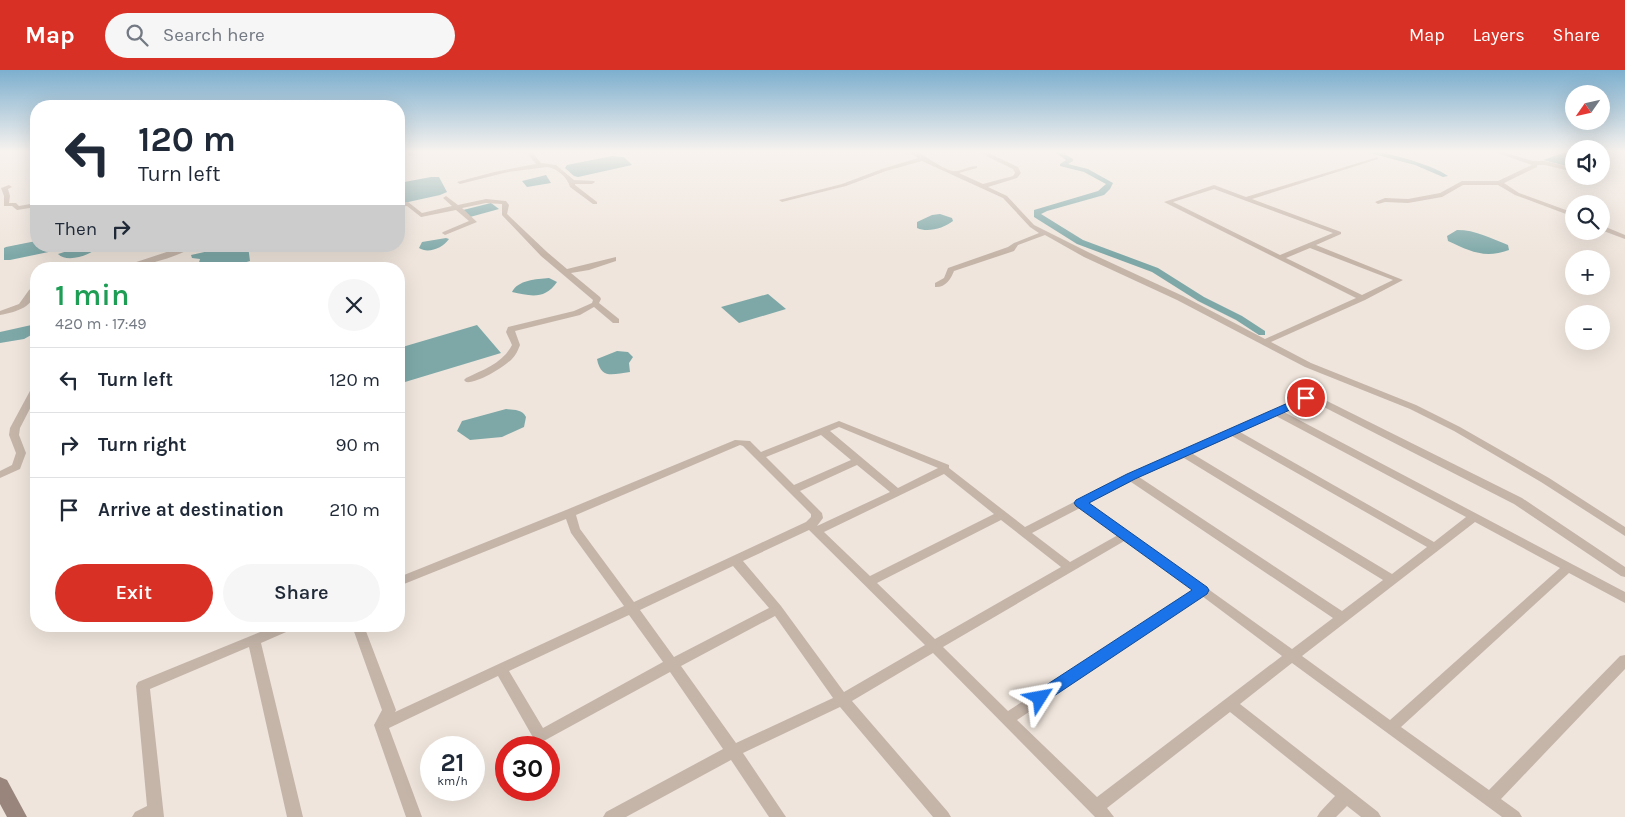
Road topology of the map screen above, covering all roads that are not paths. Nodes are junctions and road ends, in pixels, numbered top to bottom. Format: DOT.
graph roads {
  1 [pos="9,186"];
  2 [pos="572,186"];
  3 [pos="840,186"];
  4 [pos="984,186"];
  5 [pos="1288,186"];
  6 [pos="1459,186"];
  7 [pos="1504,186"];
  8 [pos="446,198"];
  9 [pos="1246,199"];
  10 [pos="782,200"];
  11 [pos="1378,202"];
  12 [pos="595,203"];
  13 [pos="405,204"];
  14 [pos="30,206"];
  15 [pos="456,208"];
  16 [pos="1565,212"];
  17 [pos="1610,231"];
  18 [pos="445,233"];
  19 [pos="1045,233"];
  20 [pos="1625,237"];
  21 [pos="1310,245"];
  22 [pos="176,252"];
  23 [pos="1280,258"];
  24 [pos="613,259"];
  25 [pos="144,262"];
  26 [pos="565,272"];
  27 [pos="938,285"];
  28 [pos="30,293"];
  29 [pos="1362,298"];
  30 [pos="595,304"];
  31 [pos="0,313"];
  32 [pos="616,321"];
  33 [pos="1265,342"];
  34 [pos="469,380"];
  35 [pos="30,400"];
  36 [pos="1276,412"];
  37 [pos="822,430"];
  38 [pos="1232,432"];
  39 [pos="1185,454"];
  40 [pos="759,456"];
  41 [pos="859,460"];
  42 [pos="945,470"];
  43 [pos="0,475"];
  44 [pos="1131,477"];
  45 [pos="792,490"];
  46 [pos="897,492"];
  47 [pos="1080,503"];
  48 [pos="570,513"];
  49 [pos="1001,515"];
  50 [pos="1474,517"];
  51 [pos="813,528"];
  52 [pos="1024,532"];
  53 [pos="1625,532"];
  54 [pos="1126,535"];
  55 [pos="1435,547"];
  56 [pos="734,560"];
  57 [pos="1568,567"];
  58 [pos="1070,568"];
  59 [pos="1625,572"];
  60 [pos="405,580"];
  61 [pos="1392,580"];
  62 [pos="868,582"];
  63 [pos="1202,590"];
  64 [pos="1625,598"];
  65 [pos="633,608"];
  66 [pos="777,609"];
  67 [pos="1342,618"];
  68 [pos="274,632"];
  69 [pos="360,632"];
  70 [pos="254,640"];
  71 [pos="934,646"];
  72 [pos="1292,656"];
  73 [pos="1625,660"];
  74 [pos="672,664"];
  75 [pos="501,669"];
  76 [pos="842,700"];
  77 [pos="1230,704"];
  78 [pos="1008,719"];
  79 [pos="381,725"];
  80 [pos="1391,728"];
  81 [pos="733,751"];
  82 [pos="0,786"];
  83 [pos="1346,796"];
  84 [pos="1490,800"];
  85 [pos="1101,812"];
  86 [pos="155,813"];
  87 [pos="16,817"];
  88 [pos="140,817"];
  89 [pos="294,817"];
  90 [pos="414,817"];
  91 [pos="611,817"];
  92 [pos="778,817"];
  93 [pos="943,817"];
  94 [pos="1324,817"];
  95 [pos="1373,817"];
  96 [pos="1514,817"];
  1 -- 14 [label="street"];
  2 -- 12 [label="street"];
  3 -- 10 [label="street"];
  4 -- 19 [label="street"];
  5 -- 9 [label="street"];
  6 -- 11 [label="street"];
  7 -- 16 [label="street"];
  8 -- 15 [label="street"];
  9 -- 21 [label="street"];
  9 -- 23 [label="street"];
  13 -- 15 [label="street"];
  15 -- 18 [label="street"];
  15 -- 26 [label="street"];
  17 -- 20 [label="street"];
  19 -- 27 [label="street"];
  19 -- 33 [label="street"];
  21 -- 23 [label="street"];
  21 -- 29 [label="street"];
  22 -- 25 [label="street"];
  23 -- 29 [label="street"];
  24 -- 26 [label="street"];
  26 -- 30 [label="street"];
  28 -- 31 [label="street"];
  29 -- 33 [label="street"];
  30 -- 32 [label="street"];
  30 -- 34 [label="street"];
  33 -- 53 [label="street"];
  35 -- 43 [label="street"];
  36 -- 38 [label="street"];
  36 -- 50 [label="street"];
  36 -- 59 [label="street"];
  37 -- 40 [label="street"];
  37 -- 41 [label="street"];
  37 -- 42 [label="street"];
  38 -- 39 [label="street"];
  38 -- 55 [label="street"];
  39 -- 44 [label="street"];
  39 -- 61 [label="street"];
  40 -- 45 [label="street"];
  40 -- 48 [label="street"];
  41 -- 45 [label="street"];
  41 -- 46 [label="street"];
  42 -- 46 [label="street"];
  42 -- 49 [label="street"];
  44 -- 47 [label="street"];
  44 -- 67 [label="street"];
  45 -- 51 [label="street"];
  46 -- 51 [label="street"];
  47 -- 52 [label="street"];
  47 -- 54 [label="street"];
  48 -- 60 [label="street"];
  48 -- 65 [label="street"];
  49 -- 52 [label="street"];
  49 -- 62 [label="street"];
  50 -- 55 [label="street"];
  50 -- 57 [label="street"];
  51 -- 56 [label="street"];
  51 -- 62 [label="street"];
  52 -- 58 [label="street"];
  54 -- 58 [label="street"];
  54 -- 63 [label="street"];
  55 -- 61 [label="street"];
  56 -- 65 [label="street"];
  56 -- 66 [label="street"];
  57 -- 64 [label="street"];
  57 -- 80 [label="street"];
  58 -- 71 [label="street"];
  61 -- 67 [label="street"];
  62 -- 71 [label="street"];
  63 -- 72 [label="street"];
  63 -- 78 [label="street"];
  65 -- 74 [label="street"];
  65 -- 75 [label="street"];
  66 -- 74 [label="street"];
  66 -- 76 [label="street"];
  67 -- 72 [label="street"];
  68 -- 70 [label="street"];
  69 -- 79 [label="street"];
  70 -- 86 [label="street"];
  70 -- 89 [label="street"];
  71 -- 76 [label="street"];
  71 -- 78 [label="street"];
  72 -- 77 [label="street"];
  72 -- 80 [label="street"];
  73 -- 84 [label="street"];
  74 -- 75 [label="street"];
  74 -- 81 [label="street"];
  75 -- 79 [label="street"];
  76 -- 81 [label="street"];
  76 -- 93 [label="street"];
  77 -- 83 [label="street"];
  77 -- 85 [label="street"];
  78 -- 85 [label="street"];
  79 -- 90 [label="street"];
  80 -- 84 [label="street"];
  81 -- 91 [label="street"];
  81 -- 92 [label="street"];
  82 -- 87 [label="main road"];
  83 -- 94 [label="street"];
  83 -- 95 [label="street"];
  84 -- 96 [label="street"];
  86 -- 88 [label="street"];
}
